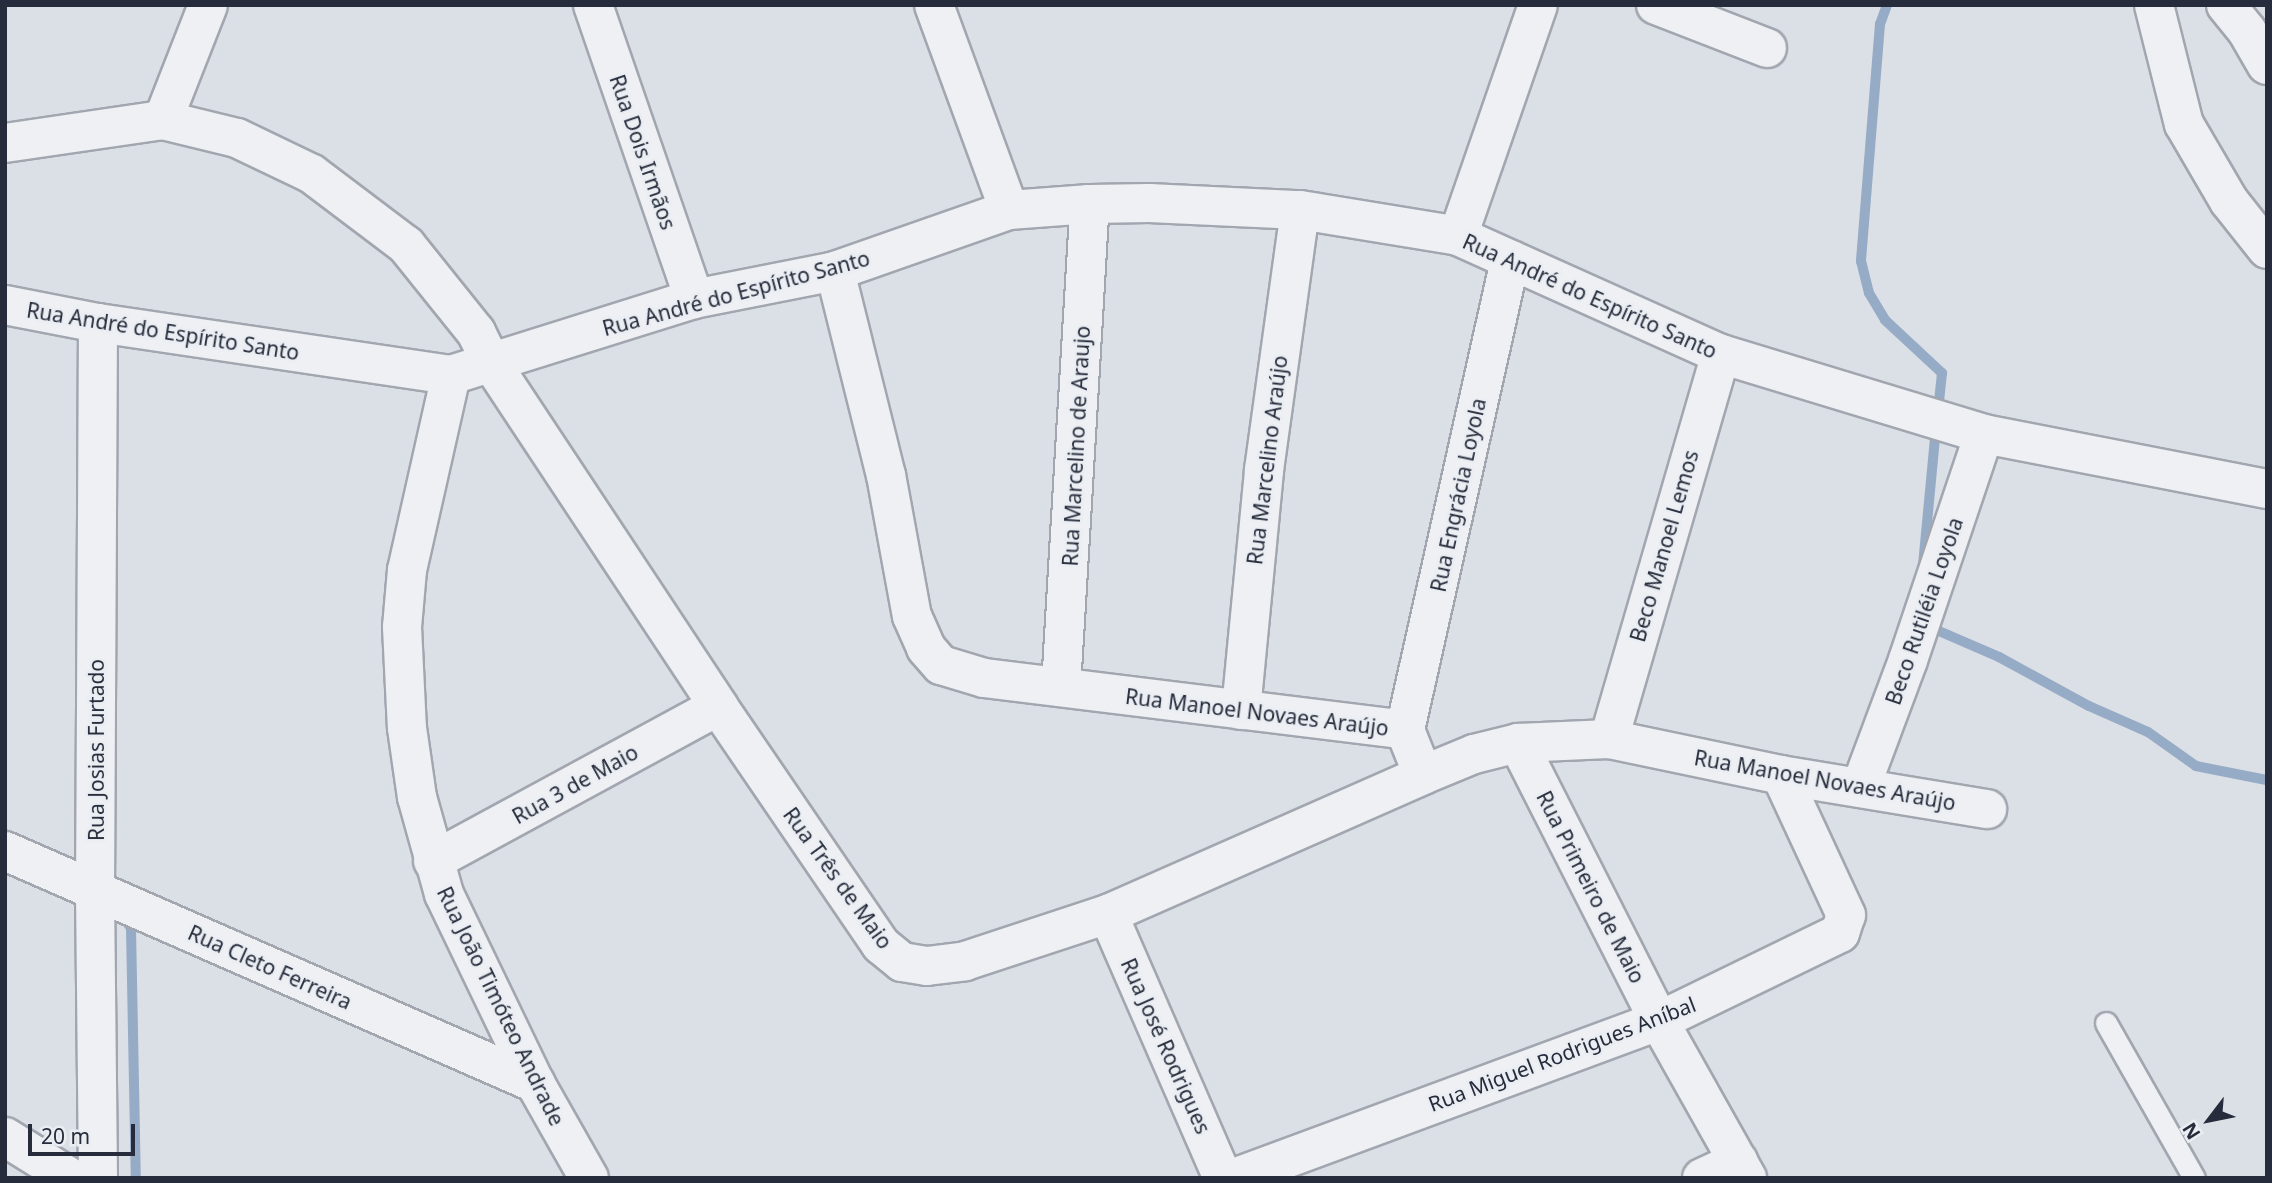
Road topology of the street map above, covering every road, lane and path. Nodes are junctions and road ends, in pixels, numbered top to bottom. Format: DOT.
graph roads {
  1 [pos="208,5"];
  2 [pos="593,5"];
  3 [pos="934,5"];
  4 [pos="1538,5"];
  5 [pos="1656,5"];
  6 [pos="2154,5"];
  7 [pos="2226,5"];
  8 [pos="1767,48"];
  9 [pos="2267,65"];
  10 [pos="163,120"];
  11 [pos="5,143"];
  12 [pos="1090,204"];
  13 [pos="1009,210"];
  14 [pos="1300,210"];
  15 [pos="1458,236"];
  16 [pos="2267,249"];
  17 [pos="1510,260"];
  18 [pos="835,271"];
  19 [pos="694,299"];
  20 [pos="5,305"];
  21 [pos="98,323"];
  22 [pos="1721,354"];
  23 [pos="491,361"];
  24 [pos="451,374"];
  25 [pos="1983,434"];
  26 [pos="2267,489"];
  27 [pos="1061,687"];
  28 [pos="718,706"];
  29 [pos="1241,710"];
  30 [pos="1405,730"];
  31 [pos="1609,739"];
  32 [pos="1518,743"];
  33 [pos="1423,775"];
  34 [pos="1782,775"];
  35 [pos="1861,786"];
  36 [pos="1987,809"];
  37 [pos="5,850"];
  38 [pos="433,862"];
  39 [pos="95,891"];
  40 [pos="1108,914"];
  41 [pos="1659,1021"];
  42 [pos="2106,1023"];
  43 [pos="535,1083"];
  44 [pos="5,1137"];
  45 [pos="1742,1170"];
  46 [pos="71,1178"];
  47 [pos="98,1178"];
  48 [pos="589,1178"];
  49 [pos="1223,1178"];
  50 [pos="1234,1178"];
  51 [pos="1702,1178"];
  52 [pos="2194,1178"];
  1 -- 10 [label="street"];
  2 -- 19 [label="street, Rua Dois Irmãos"];
  3 -- 13 [label="street"];
  4 -- 15 [label="street"];
  5 -- 8 [label="street"];
  6 -- 16 [label="street"];
  7 -- 9 [label="street"];
  10 -- 11 [label="street"];
  10 -- 23 [label="street, Rua Três de Maio"];
  12 -- 13 [label="street, Rua André do Espírito Santo"];
  12 -- 14 [label="street, Rua André do Espírito Santo"];
  12 -- 27 [label="street, Rua Marcelino de Araujo"];
  13 -- 18 [label="street, Rua André do Espírito Santo"];
  14 -- 15 [label="street, Rua André do Espírito Santo"];
  14 -- 29 [label="street, Rua Marcelino Araújo"];
  15 -- 17 [label="street, Rua André do Espírito Santo"];
  17 -- 22 [label="street, Rua André do Espírito Santo"];
  17 -- 30 [label="street, Rua Engrácia Loyola"];
  18 -- 19 [label="street, Rua André do Espírito Santo"];
  18 -- 27 [label="street, Rua Manoel Novaes Araújo"];
  19 -- 23 [label="street, Rua André do Espírito Santo"];
  20 -- 21 [label="street, Rua André do Espírito Santo"];
  21 -- 24 [label="street, Rua André do Espírito Santo"];
  21 -- 39 [label="street, Rua Josias Furtado"];
  22 -- 25 [label="street, Rua André do Espírito Santo"];
  22 -- 31 [label="street, Beco Manoel Lemos"];
  23 -- 24 [label="street, Rua André do Espírito Santo"];
  23 -- 28 [label="street, Rua Três de Maio"];
  24 -- 38 [label="street, Rua João Timóteo Andrade"];
  25 -- 26 [label="street, Rua André do Espírito Santo"];
  25 -- 35 [label="street, Beco Rutiléia Loyola"];
  27 -- 29 [label="street, Rua Manoel Novaes Araújo"];
  28 -- 38 [label="street, Rua 3 de Maio"];
  28 -- 40 [label="street, Rua Três de Maio"];
  29 -- 30 [label="street, Rua Manoel Novaes Araújo"];
  30 -- 33 [label="street, Rua Manoel Novaes Araújo"];
  31 -- 32 [label="street, Rua Manoel Novaes Araújo"];
  31 -- 34 [label="street, Rua Manoel Novaes Araújo"];
  32 -- 33 [label="street, Rua Manoel Novaes Araújo"];
  32 -- 41 [label="street, Rua Primeiro de Maio"];
  33 -- 40 [label="street, Rua Três de Maio"];
  34 -- 35 [label="street, Rua Manoel Novaes Araújo"];
  34 -- 41 [label="street, Rua Miguel Rodrigues Aníbal"];
  35 -- 36 [label="street, Rua Manoel Novaes Araújo"];
  37 -- 39 [label="street, Rua Cleto Ferreira"];
  38 -- 43 [label="street, Rua João Timóteo Andrade"];
  39 -- 43 [label="street, Rua Cleto Ferreira"];
  39 -- 47 [label="street, Rua Josias Furtado"];
  40 -- 49 [label="street, Rua José Rodrigues"];
  41 -- 45 [label="street, Rua Primeiro de Maio"];
  41 -- 50 [label="street, Rua Miguel Rodrigues Aníbal"];
  42 -- 52 [label="lane"];
  43 -- 48 [label="street, Rua João Timóteo Andrade"];
  44 -- 46 [label="street"];
  45 -- 51 [label="street"];
}
